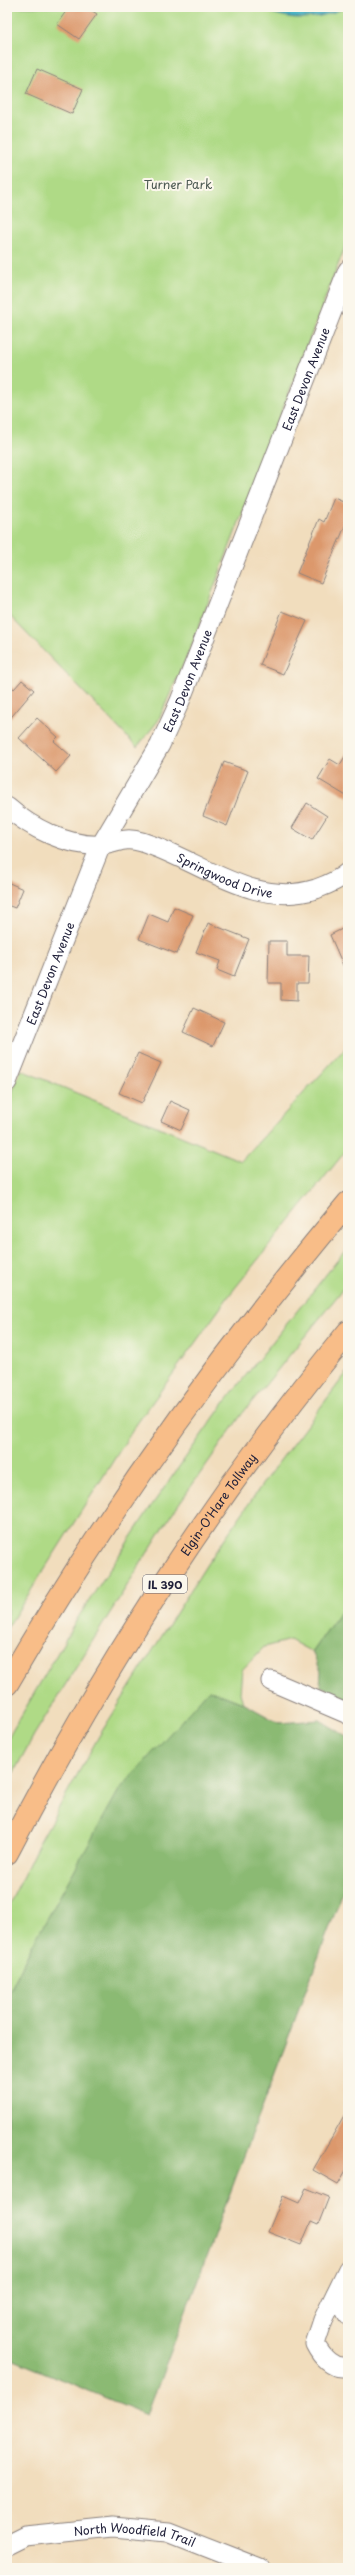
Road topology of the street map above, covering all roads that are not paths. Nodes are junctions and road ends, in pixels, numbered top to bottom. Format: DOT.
graph roads {
  1 [pos="348,270"];
  2 [pos="7,807"];
  3 [pos="101,845"];
  4 [pos="348,872"];
  5 [pos="7,1082"];
  6 [pos="348,1203"];
  7 [pos="348,1332"];
  8 [pos="271,1680"];
  9 [pos="7,1684"];
  10 [pos="348,1714"];
  11 [pos="7,1853"];
  12 [pos="348,2269"];
  13 [pos="336,2294"];
  14 [pos="348,2315"];
  15 [pos="348,2366"];
  16 [pos="7,2545"];
  17 [pos="236,2563"];
  18 [pos="260,2568"];
  1 -- 3 [label="street, East Devon Avenue"];
  2 -- 3 [label="street"];
  3 -- 4 [label="street, Springwood Drive"];
  3 -- 5 [label="street, East Devon Avenue"];
  6 -- 9 [label="highway"];
  7 -- 11 [label="highway, Elgin-O'Hare Tollway / IL 390"];
  8 -- 10 [label="street"];
  12 -- 13 [label="street"];
  13 -- 14 [label="street"];
  13 -- 15 [label="street"];
  16 -- 17 [label="street, North Woodfield Trail"];
  17 -- 18 [label="street, North Woodfield Trail"];
}
